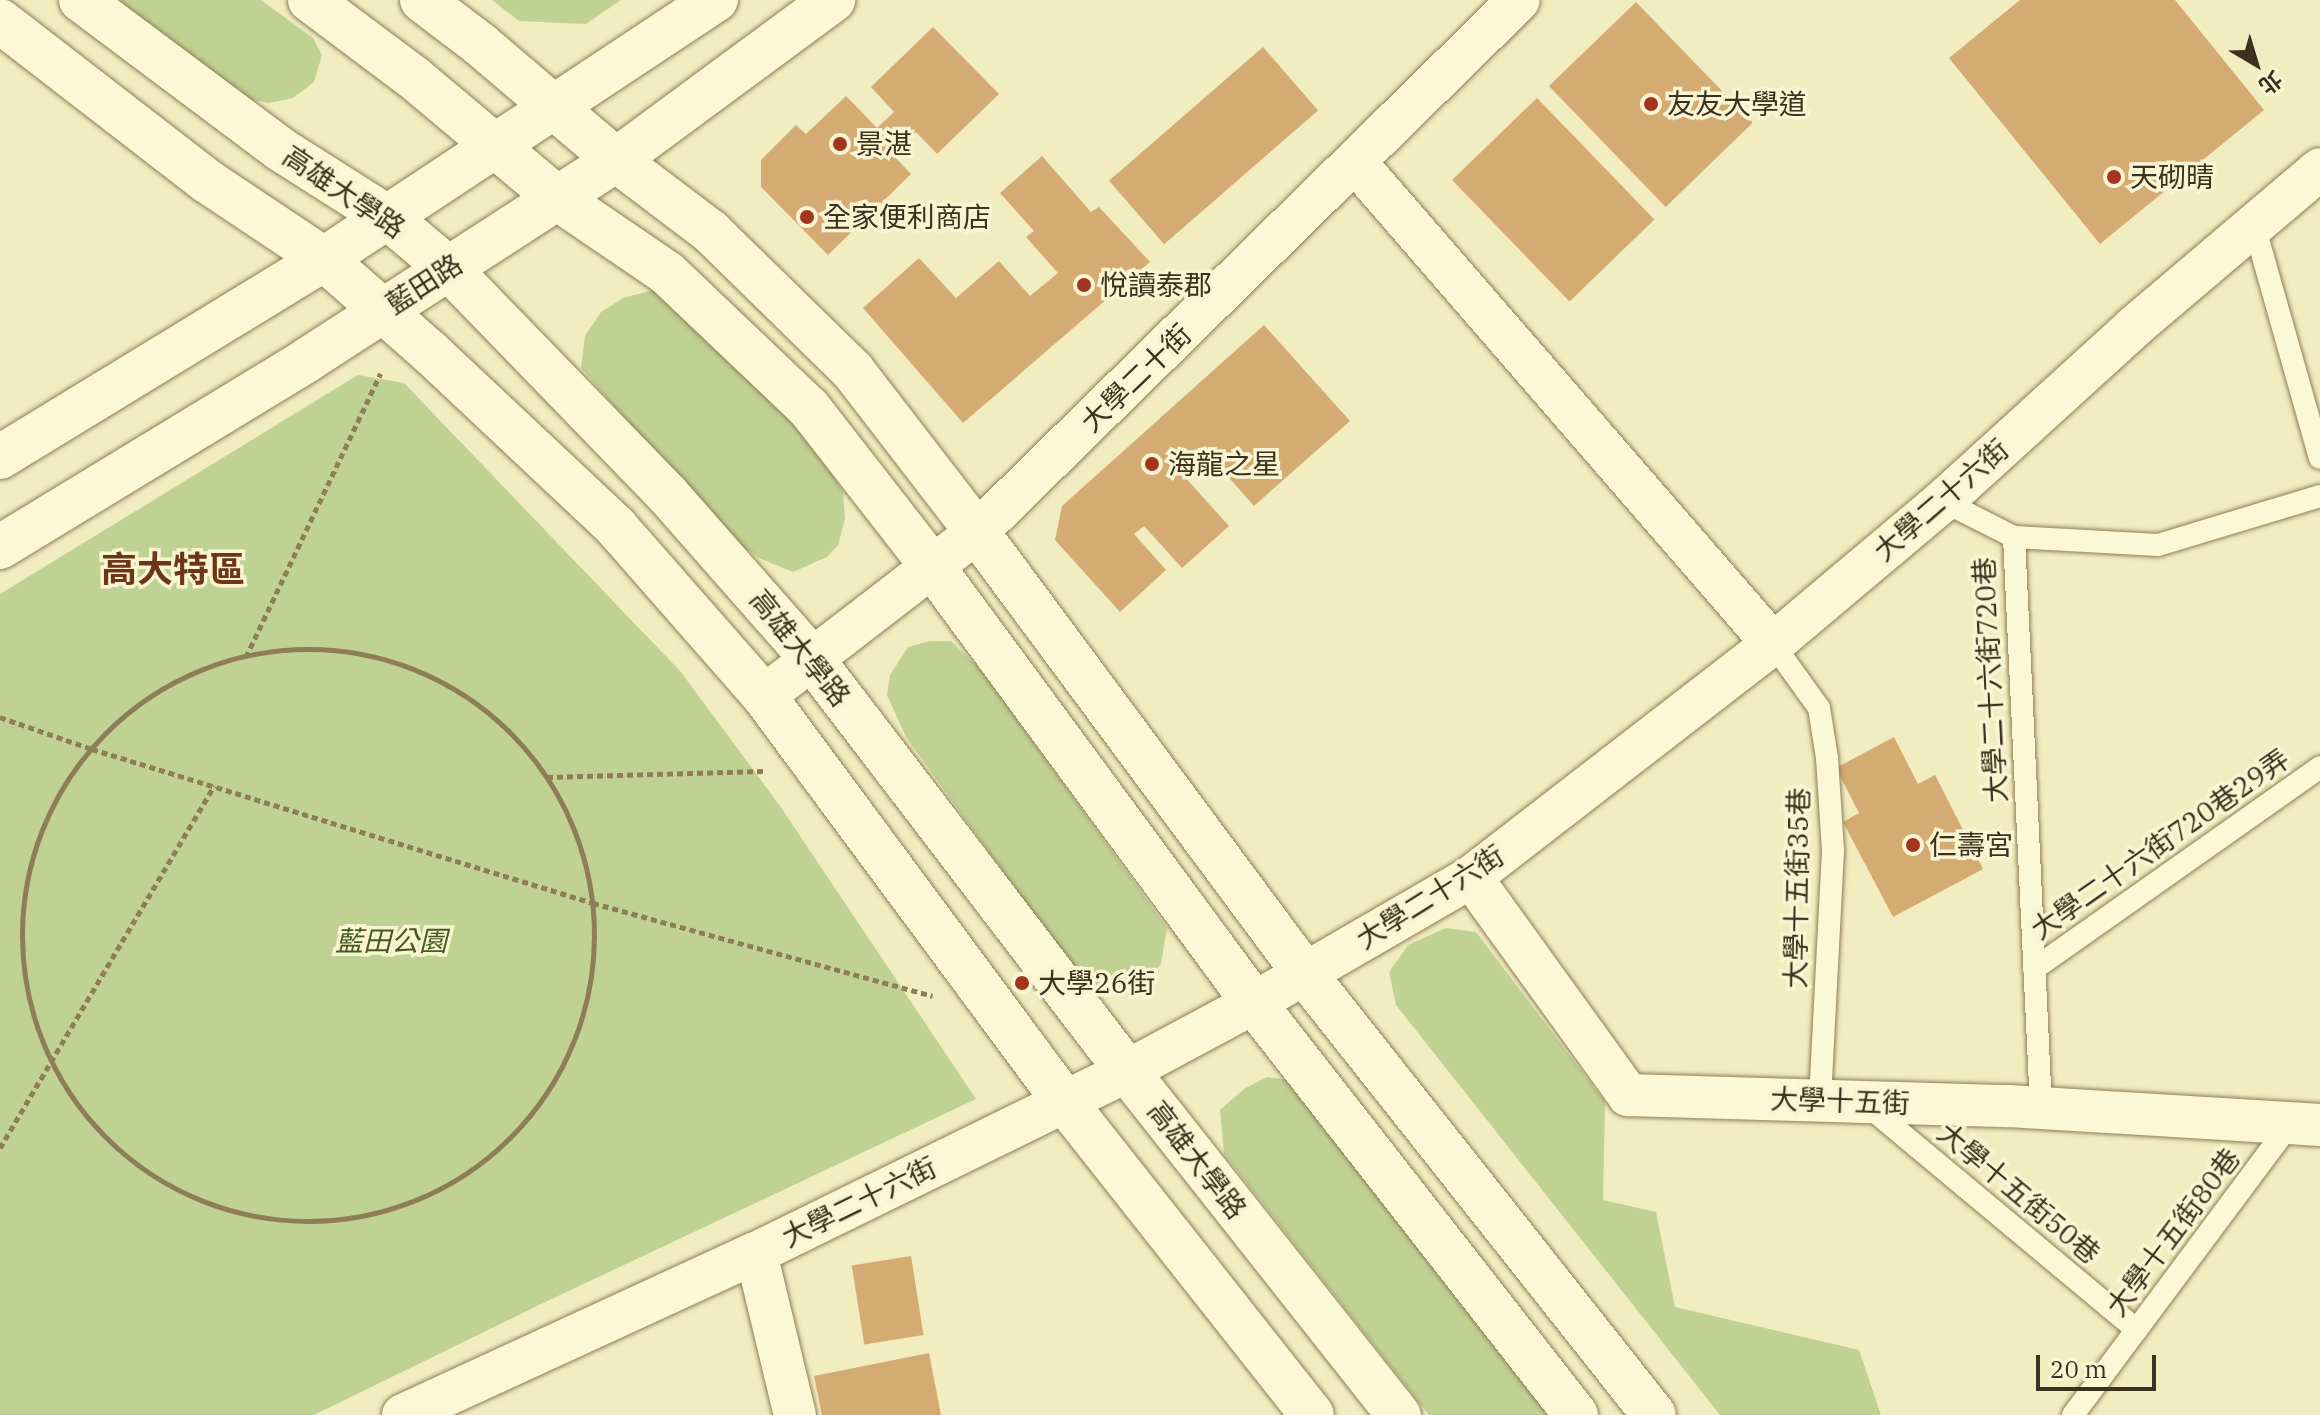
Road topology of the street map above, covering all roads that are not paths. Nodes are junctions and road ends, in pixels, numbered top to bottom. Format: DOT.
graph roads {
  1 [pos="81,0"];
  2 [pos="310,0"];
  3 [pos="422,0"];
  4 [pos="716,0"];
  5 [pos="1519,0"];
  6 [pos="818,5"];
  7 [pos="0,21"];
  8 [pos="555,108"];
  9 [pos="497,147"];
  10 [pos="616,160"];
  11 [pos="1356,163"];
  12 [pos="2320,169"];
  13 [pos="557,198"];
  14 [pos="387,217"];
  15 [pos="2254,225"];
  16 [pos="324,259"];
  17 [pos="448,268"];
  18 [pos="385,310"];
  19 [pos="0,457"];
  20 [pos="2320,458"];
  21 [pos="2320,496"];
  22 [pos="1943,501"];
  23 [pos="977,532"];
  24 [pos="2014,537"];
  25 [pos="0,547"];
  26 [pos="932,566"];
  27 [pos="1773,644"];
  28 [pos="812,659"];
  29 [pos="764,696"];
  30 [pos="2320,767"];
  31 [pos="1471,877"];
  32 [pos="2034,969"];
  33 [pos="1305,974"];
  34 [pos="1254,1003"];
  35 [pos="1127,1071"];
  36 [pos="1820,1100"];
  37 [pos="1064,1101"];
  38 [pos="1863,1101"];
  39 [pos="2041,1108"];
  40 [pos="2305,1124"];
  41 [pos="756,1253"];
  42 [pos="2137,1330"];
  43 [pos="403,1415"];
  44 [pos="795,1415"];
  45 [pos="1312,1415"];
  46 [pos="1399,1415"];
  47 [pos="1576,1415"];
  48 [pos="1654,1415"];
  49 [pos="2073,1415"];
  1 -- 14 [label="street, 高雄大學路"];
  2 -- 9 [label="street"];
  3 -- 8 [label="street"];
  4 -- 8 [label="street"];
  5 -- 11 [label="street, 大學二十街"];
  6 -- 10 [label="street, 藍田路"];
  7 -- 16 [label="street, 高雄大學路"];
  8 -- 9 [label="street"];
  8 -- 10 [label="street"];
  9 -- 13 [label="street"];
  9 -- 14 [label="street"];
  10 -- 13 [label="street, 藍田路"];
  10 -- 23 [label="street"];
  11 -- 23 [label="street, 大學二十街"];
  11 -- 27 [label="street"];
  12 -- 15 [label="street, 大學二十六街"];
  13 -- 17 [label="street, 藍田路"];
  13 -- 26 [label="street"];
  14 -- 16 [label="street"];
  14 -- 17 [label="street, 高雄大學路"];
  15 -- 20 [label="lane"];
  15 -- 22 [label="street, 大學二十六街"];
  16 -- 18 [label="street, 高雄大學路"];
  16 -- 19 [label="street"];
  17 -- 18 [label="street, 藍田路"];
  17 -- 28 [label="street, 高雄大學路"];
  18 -- 25 [label="street, 藍田路"];
  18 -- 29 [label="street, 高雄大學路"];
  21 -- 24 [label="lane"];
  22 -- 24 [label="lane"];
  22 -- 27 [label="street, 大學二十六街"];
  23 -- 26 [label="street, 大學二十街"];
  23 -- 33 [label="street"];
  24 -- 32 [label="lane, 大學二十六街720巷"];
  26 -- 28 [label="street, 大學二十街"];
  26 -- 34 [label="street"];
  27 -- 31 [label="street, 大學二十六街"];
  27 -- 36 [label="lane, 大學十五街35巷"];
  28 -- 29 [label="street, 大學二十街"];
  28 -- 35 [label="street, 高雄大學路"];
  29 -- 37 [label="street, 高雄大學路"];
  30 -- 32 [label="lane, 大學二十六街720巷29弄"];
  31 -- 33 [label="street, 大學二十六街"];
  31 -- 36 [label="street, 大學十五街"];
  32 -- 39 [label="lane, 大學二十六街720巷"];
  33 -- 34 [label="street, 大學二十六街"];
  33 -- 48 [label="street"];
  34 -- 35 [label="street, 大學二十六街"];
  34 -- 47 [label="street"];
  35 -- 37 [label="street, 大學二十六街"];
  35 -- 46 [label="street, 高雄大學路"];
  36 -- 38 [label="street, 大學十五街"];
  37 -- 41 [label="street, 大學二十六街"];
  37 -- 45 [label="street, 高雄大學路"];
  38 -- 39 [label="street, 大學十五街"];
  38 -- 42 [label="lane, 大學十五街50巷"];
  39 -- 40 [label="street, 大學十五街"];
  40 -- 42 [label="lane, 大學十五街80巷"];
  41 -- 43 [label="street, 大學二十六街"];
  41 -- 44 [label="street"];
  42 -- 49 [label="lane, 大學十五街80巷"];
}
